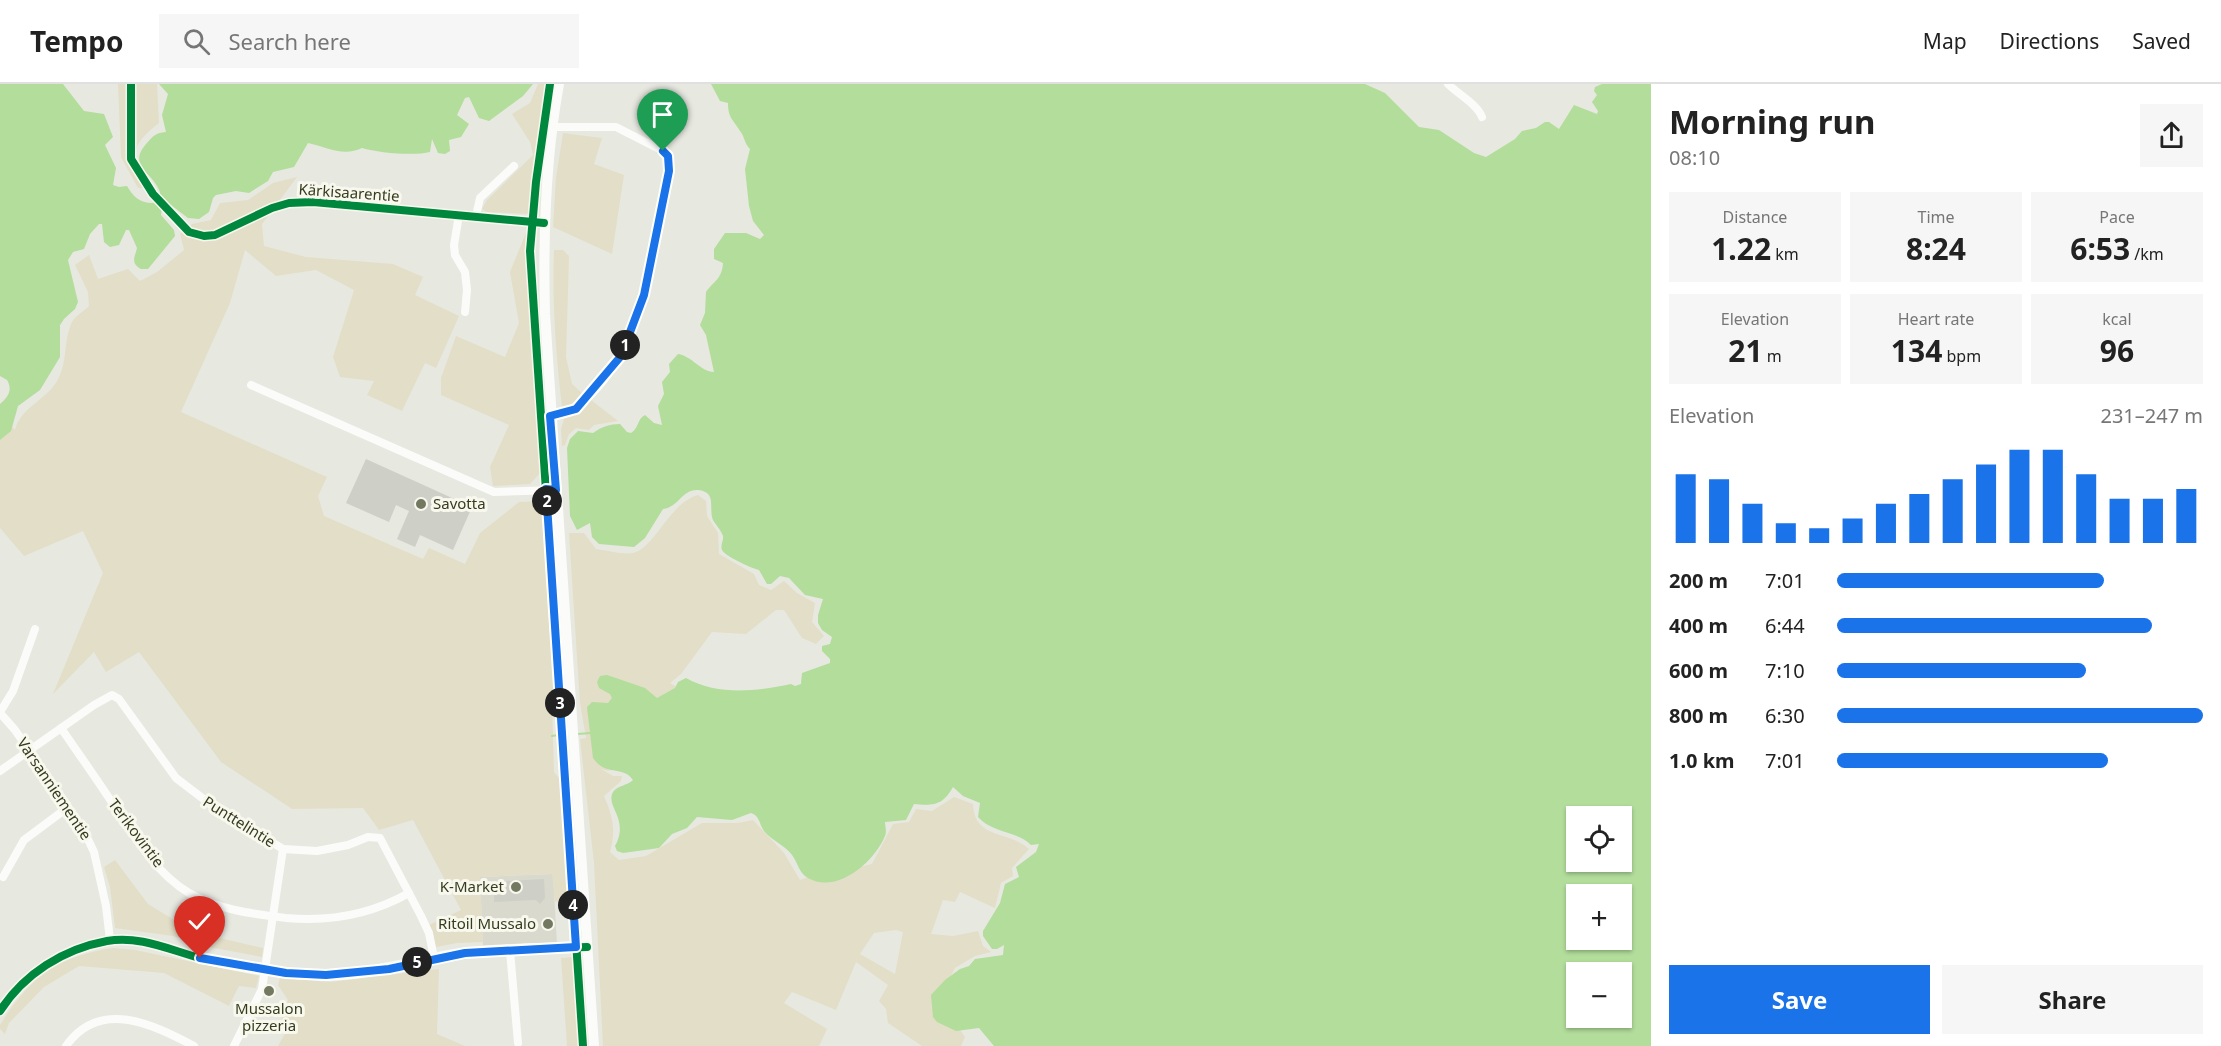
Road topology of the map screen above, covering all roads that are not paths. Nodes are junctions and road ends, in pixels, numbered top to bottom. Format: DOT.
graph roads {
  1 [pos="131,84"];
  2 [pos="559,84"];
  3 [pos="1448,84"];
  4 [pos="1482,117"];
  5 [pos="553,127"];
  6 [pos="514,166"];
  7 [pos="459,215"];
  8 [pos="476,216"];
  9 [pos="544,223"];
  10 [pos="465,312"];
  11 [pos="251,385"];
  12 [pos="550,416"];
  13 [pos="556,490"];
  14 [pos="35,629"];
  15 [pos="0,712"];
  16 [pos="61,728"];
  17 [pos="28,750"];
  18 [pos="0,771"];
  19 [pos="68,808"];
  20 [pos="283,849"];
  21 [pos="3,877"];
  22 [pos="409,893"];
  23 [pos="272,916"];
  24 [pos="110,940"];
  25 [pos="587,947"];
  26 [pos="510,951"];
  27 [pos="434,958"];
  28 [pos="265,969"];
  29 [pos="0,1011"];
  30 [pos="518,1043"];
  31 [pos="66,1046"];
  32 [pos="194,1046"];
  33 [pos="234,1046"];
  34 [pos="594,1046"];
  1 -- 7 [label="street, Kärkisaarentie"];
  2 -- 5 [label="main road"];
  3 -- 4 [label="street"];
  5 -- 9 [label="main road"];
  5 -- 12 [label="street"];
  6 -- 8 [label="street"];
  7 -- 8 [label="street, Kärkisaarentie"];
  7 -- 10 [label="street"];
  8 -- 9 [label="street, Kärkisaarentie"];
  9 -- 12 [label="main road"];
  11 -- 13 [label="street"];
  12 -- 13 [label="main road"];
  13 -- 25 [label="main road"];
  14 -- 15 [label="street"];
  15 -- 17 [label="street, Varsanniementie"];
  16 -- 17 [label="street, Punttelintie"];
  16 -- 20 [label="street, Punttelintie"];
  16 -- 23 [label="street, Terikovintie"];
  17 -- 18 [label="street, Punttelintie"];
  17 -- 19 [label="street, Varsanniementie"];
  19 -- 21 [label="street"];
  19 -- 24 [label="street, Varsanniementie"];
  20 -- 22 [label="street, Punttelintie"];
  20 -- 23 [label="street"];
  22 -- 23 [label="street, Terikovintie"];
  22 -- 27 [label="street, Punttelintie"];
  23 -- 28 [label="street"];
  24 -- 28 [label="main road"];
  24 -- 29 [label="main road"];
  25 -- 26 [label="main road"];
  25 -- 34 [label="main road"];
  26 -- 27 [label="main road"];
  26 -- 30 [label="street"];
  27 -- 28 [label="main road"];
  28 -- 33 [label="street"];
  31 -- 32 [label="street"];
}
